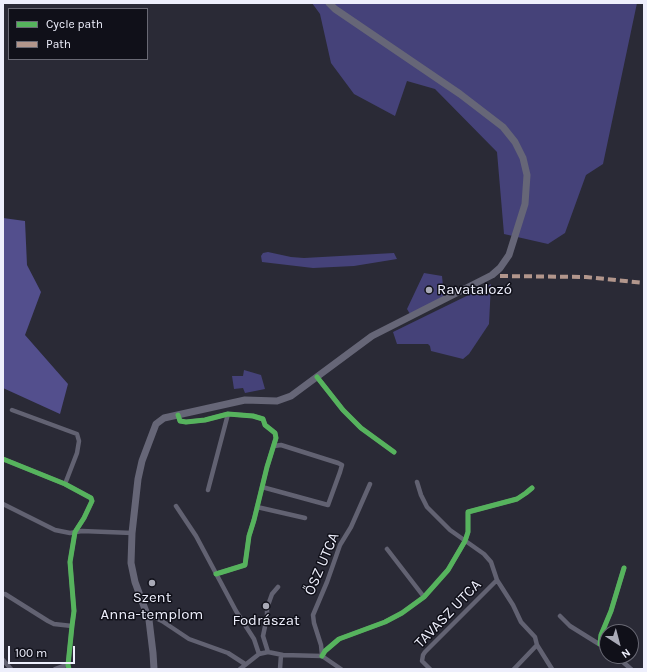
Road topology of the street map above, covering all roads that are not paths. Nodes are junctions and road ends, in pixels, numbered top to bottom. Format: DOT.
graph roads {
  1 [pos="329,3"];
  2 [pos="317,377"];
  3 [pos="12,410"];
  4 [pos="228,414"];
  5 [pos="178,415"];
  6 [pos="274,446"];
  7 [pos="394,452"];
  8 [pos="3,459"];
  9 [pos="417,482"];
  10 [pos="65,484"];
  11 [pos="370,484"];
  12 [pos="262,487"];
  13 [pos="532,488"];
  14 [pos="208,490"];
  15 [pos="3,504"];
  16 [pos="176,506"];
  17 [pos="257,507"];
  18 [pos="305,518"];
  19 [pos="75,532"];
  20 [pos="132,533"];
  21 [pos="465,541"];
  22 [pos="387,549"];
  23 [pos="624,568"];
  24 [pos="216,574"];
  25 [pos="497,580"];
  26 [pos="278,587"];
  27 [pos="5,594"];
  28 [pos="424,597"];
  29 [pos="147,614"];
  30 [pos="560,616"];
  31 [pos="606,624"];
  32 [pos="72,626"];
  33 [pos="263,636"];
  34 [pos="254,639"];
  35 [pos="599,643"];
  36 [pos="537,645"];
  37 [pos="268,652"];
  38 [pos="259,654"];
  39 [pos="281,654"];
  40 [pos="322,656"];
  41 [pos="3,660"];
  42 [pos="245,664"];
  43 [pos="69,667"];
  44 [pos="11,669"];
  45 [pos="55,669"];
  46 [pos="154,669"];
  47 [pos="240,669"];
  48 [pos="280,669"];
  49 [pos="341,669"];
  50 [pos="430,669"];
  51 [pos="514,669"];
  52 [pos="552,669"];
  1 -- 2 [label="main road"];
  2 -- 5 [label="main road"];
  2 -- 7 [label="street"];
  3 -- 10 [label="street"];
  4 -- 5 [label="street"];
  4 -- 6 [label="street"];
  4 -- 14 [label="street"];
  5 -- 20 [label="main road"];
  6 -- 12 [label="street"];
  6 -- 12 [label="street"];
  8 -- 10 [label="street"];
  9 -- 21 [label="street"];
  10 -- 19 [label="street"];
  11 -- 40 [label="street, ŐSZ UTCA"];
  12 -- 17 [label="street"];
  13 -- 21 [label="street"];
  15 -- 19 [label="street"];
  16 -- 24 [label="street"];
  17 -- 18 [label="street"];
  17 -- 24 [label="street"];
  19 -- 20 [label="street"];
  19 -- 32 [label="street"];
  20 -- 29 [label="main road"];
  21 -- 25 [label="street"];
  21 -- 28 [label="street"];
  22 -- 28 [label="street"];
  23 -- 31 [label="street"];
  24 -- 34 [label="street"];
  25 -- 36 [label="street"];
  25 -- 50 [label="street, TAVASZ UTCA"];
  26 -- 33 [label="street"];
  27 -- 32 [label="street"];
  28 -- 40 [label="street"];
  29 -- 42 [label="street"];
  29 -- 46 [label="main road"];
  30 -- 35 [label="street"];
  32 -- 43 [label="street"];
  33 -- 34 [label="street"];
  33 -- 37 [label="street"];
  34 -- 38 [label="street"];
  36 -- 51 [label="street"];
  36 -- 52 [label="street"];
  37 -- 38 [label="street"];
  37 -- 39 [label="street"];
  38 -- 42 [label="street"];
  39 -- 40 [label="street"];
  39 -- 48 [label="street"];
  40 -- 49 [label="street"];
  41 -- 44 [label="street"];
  42 -- 47 [label="street"];
  43 -- 45 [label="street"];
}
